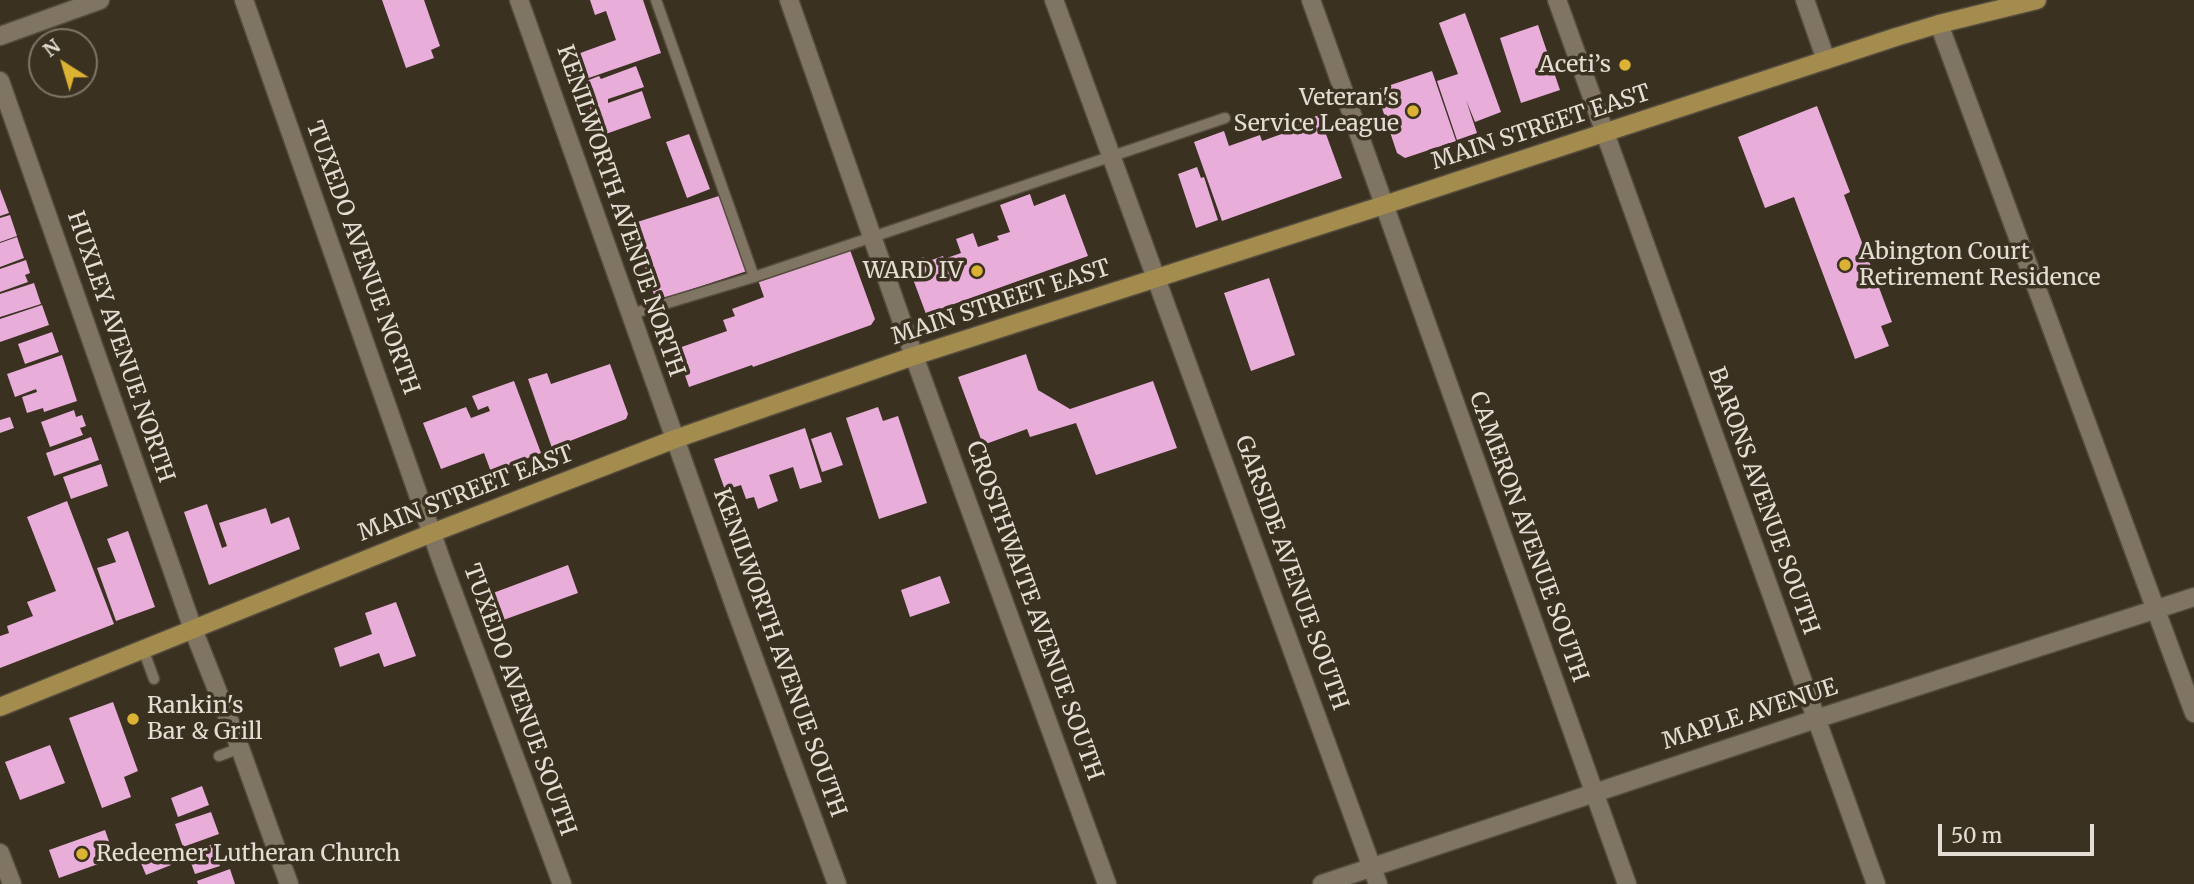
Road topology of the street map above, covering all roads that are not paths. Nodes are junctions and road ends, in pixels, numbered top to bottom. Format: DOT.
graph roads {
  1 [pos="100,0"];
  2 [pos="244,0"];
  3 [pos="519,0"];
  4 [pos="656,0"];
  5 [pos="789,0"];
  6 [pos="1054,0"];
  7 [pos="1311,0"];
  8 [pos="1558,0"];
  9 [pos="1805,0"];
  10 [pos="2037,0"];
  11 [pos="1939,24"];
  12 [pos="0,36"];
  13 [pos="1826,60"];
  14 [pos="0,81"];
  15 [pos="1225,118"];
  16 [pos="1604,134"];
  17 [pos="1110,156"];
  18 [pos="1384,205"];
  19 [pos="872,236"];
  20 [pos="754,277"];
  21 [pos="1157,279"];
  22 [pos="631,314"];
  23 [pos="914,356"];
  24 [pos="675,439"];
  25 [pos="432,533"];
  26 [pos="2194,597"];
  27 [pos="2155,609"];
  28 [pos="193,629"];
  29 [pos="143,649"];
  30 [pos="154,679"];
  31 [pos="0,707"];
  32 [pos="2194,713"];
  33 [pos="1816,719"];
  34 [pos="240,748"];
  35 [pos="219,756"];
  36 [pos="1593,793"];
  37 [pos="0,853"];
  38 [pos="1375,876"];
  39 [pos="12,884"];
  40 [pos="289,884"];
  41 [pos="562,884"];
  42 [pos="837,884"];
  43 [pos="1107,884"];
  44 [pos="1322,884"];
  45 [pos="1627,884"];
  46 [pos="1876,884"];
  1 -- 12 [label="street"];
  2 -- 25 [label="street, TUXEDO AVENUE NORTH"];
  3 -- 22 [label="street, KENILWORTH AVENUE NORTH"];
  4 -- 20 [label="lane"];
  5 -- 19 [label="street, CROSTHWAITE AVENUE SOUTH"];
  6 -- 17 [label="street, GARSIDE AVENUE SOUTH"];
  7 -- 18 [label="street, CAMERON AVENUE SOUTH"];
  8 -- 16 [label="street, BARONS AVENUE SOUTH"];
  9 -- 13 [label="street"];
  10 -- 11 [label="main road, MAIN STREET EAST"];
  11 -- 13 [label="main road, MAIN STREET EAST"];
  11 -- 27 [label="street"];
  13 -- 16 [label="main road, MAIN STREET EAST"];
  14 -- 28 [label="street, HUXLEY AVENUE NORTH"];
  15 -- 17 [label="lane"];
  16 -- 18 [label="main road, MAIN STREET EAST"];
  16 -- 33 [label="street, BARONS AVENUE SOUTH"];
  17 -- 19 [label="lane"];
  17 -- 21 [label="street, GARSIDE AVENUE SOUTH"];
  18 -- 21 [label="main road, MAIN STREET EAST"];
  18 -- 36 [label="street, CAMERON AVENUE SOUTH"];
  19 -- 20 [label="lane"];
  19 -- 23 [label="street, CROSTHWAITE AVENUE SOUTH"];
  20 -- 22 [label="lane"];
  21 -- 23 [label="main road, MAIN STREET EAST"];
  21 -- 38 [label="street, GARSIDE AVENUE SOUTH"];
  22 -- 24 [label="street, KENILWORTH AVENUE NORTH"];
  23 -- 24 [label="main road, MAIN STREET EAST"];
  23 -- 43 [label="street, CROSTHWAITE AVENUE SOUTH"];
  24 -- 25 [label="main road, MAIN STREET EAST"];
  24 -- 42 [label="street, KENILWORTH AVENUE SOUTH"];
  25 -- 28 [label="main road, MAIN STREET EAST"];
  25 -- 41 [label="street, TUXEDO AVENUE SOUTH"];
  26 -- 27 [label="street, MAPLE AVENUE"];
  27 -- 32 [label="street"];
  27 -- 33 [label="street, MAPLE AVENUE"];
  28 -- 29 [label="main road, MAIN STREET EAST"];
  28 -- 34 [label="street, HUXLEY AVENUE NORTH"];
  29 -- 30 [label="lane"];
  29 -- 31 [label="main road, MAIN STREET EAST"];
  33 -- 36 [label="street, MAPLE AVENUE"];
  33 -- 46 [label="street, BARONS AVENUE SOUTH"];
  34 -- 35 [label="lane"];
  34 -- 40 [label="street, HUXLEY AVENUE NORTH"];
  36 -- 38 [label="street, MAPLE AVENUE"];
  36 -- 45 [label="street, CAMERON AVENUE SOUTH"];
  37 -- 39 [label="street"];
  38 -- 44 [label="street, MAPLE AVENUE"];
}
